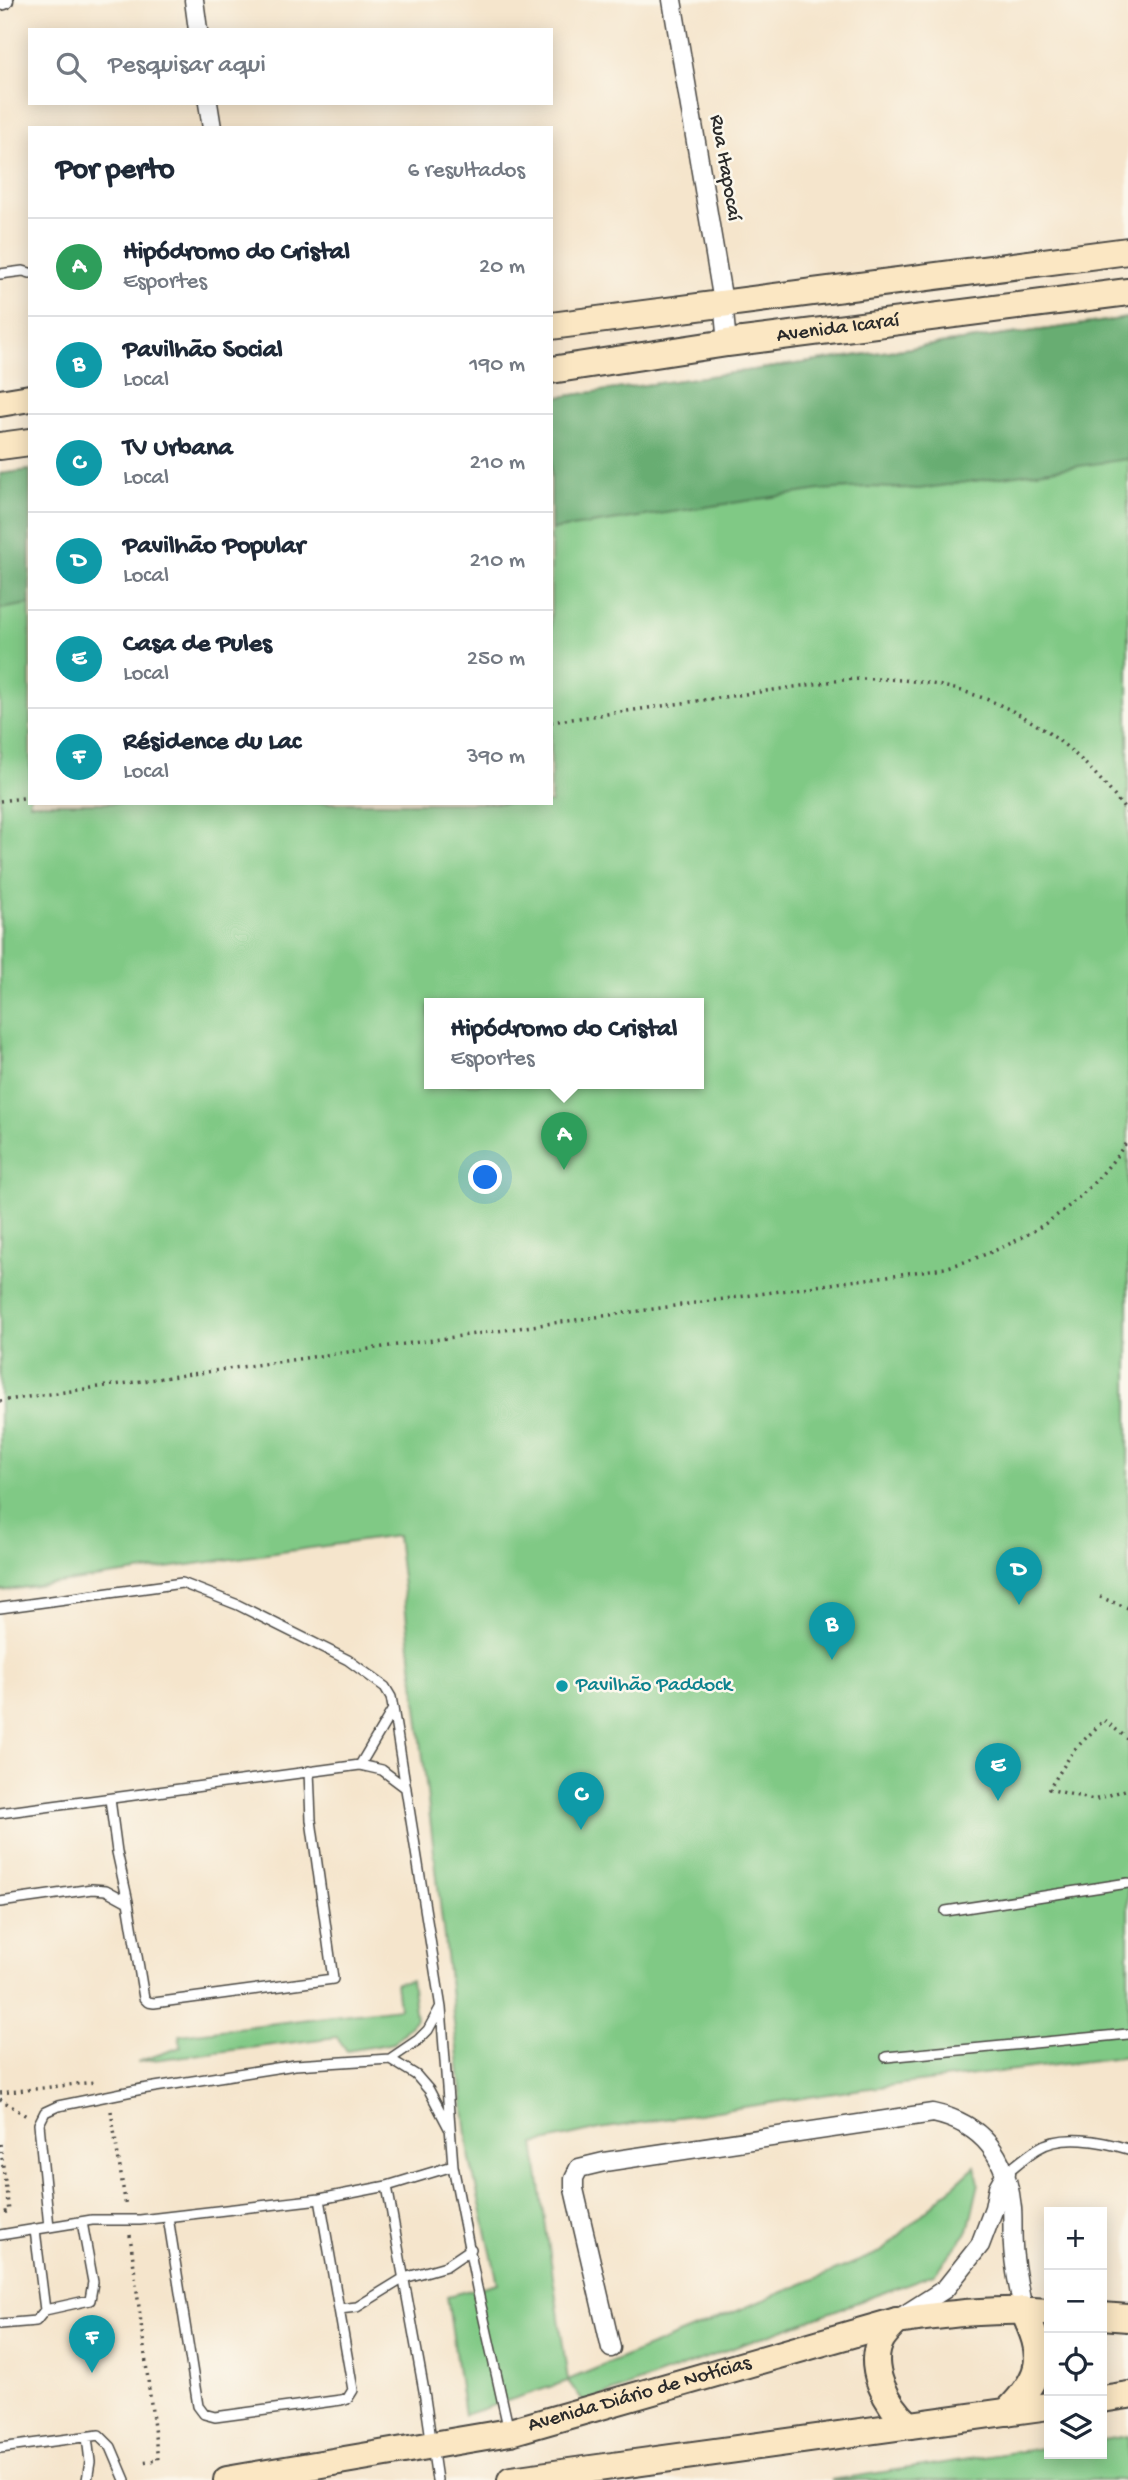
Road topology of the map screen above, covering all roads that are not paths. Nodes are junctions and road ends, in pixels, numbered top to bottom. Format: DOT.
graph roads {
  1 [pos="194,0"];
  2 [pos="672,0"];
  3 [pos="198,28"];
  4 [pos="208,105"];
  5 [pos="212,126"];
  6 [pos="1128,251"];
  7 [pos="28,272"];
  8 [pos="0,274"];
  9 [pos="1128,292"];
  10 [pos="723,302"];
  11 [pos="553,326"];
  12 [pos="727,343"];
  13 [pos="553,370"];
  14 [pos="28,398"];
  15 [pos="0,403"];
  16 [pos="28,442"];
  17 [pos="0,446"];
  18 [pos="0,1608"];
  19 [pos="393,1708"];
  20 [pos="360,1765"];
  21 [pos="309,1771"];
  22 [pos="406,1788"];
  23 [pos="110,1799"];
  24 [pos="0,1813"];
  25 [pos="1128,1883"];
  26 [pos="0,1902"];
  27 [pos="128,1902"];
  28 [pos="947,1911"];
  29 [pos="440,2008"];
  30 [pos="1128,2034"];
  31 [pos="886,2057"];
  32 [pos="390,2059"];
  33 [pos="451,2132"];
  34 [pos="1128,2149"];
  35 [pos="453,2166"];
  36 [pos="1006,2173"];
  37 [pos="387,2186"];
  38 [pos="320,2199"];
  39 [pos="167,2217"];
  40 [pos="87,2221"];
  41 [pos="49,2227"];
  42 [pos="35,2230"];
  43 [pos="0,2235"];
  44 [pos="471,2249"];
  45 [pos="404,2278"];
  46 [pos="339,2309"];
  47 [pos="45,2310"];
  48 [pos="1036,2311"];
  49 [pos="1107,2316"];
  50 [pos="1128,2318"];
  51 [pos="897,2321"];
  52 [pos="0,2325"];
  53 [pos="611,2348"];
  54 [pos="1128,2395"];
  55 [pos="1107,2398"];
  56 [pos="1044,2407"];
  57 [pos="1007,2412"];
  58 [pos="909,2425"];
  59 [pos="510,2432"];
  60 [pos="87,2437"];
  61 [pos="433,2446"];
  62 [pos="0,2448"];
  63 [pos="87,2480"];
  64 [pos="125,2480"];
  65 [pos="227,2480"];
  66 [pos="437,2480"];
  67 [pos="511,2480"];
  1 -- 3 [label="street"];
  2 -- 10 [label="street, Rua Itapocaí"];
  4 -- 5 [label="street"];
  6 -- 10 [label="main road, Avenida Icaraí"];
  7 -- 8 [label="lane"];
  9 -- 12 [label="main road, Avenida Icaraí"];
  10 -- 11 [label="main road, Avenida Icaraí"];
  10 -- 12 [label="street, Rua Itapocaí"];
  12 -- 13 [label="main road, Avenida Icaraí"];
  14 -- 15 [label="main road"];
  16 -- 17 [label="main road"];
  18 -- 19 [label="lane"];
  19 -- 20 [label="lane"];
  19 -- 22 [label="lane"];
  20 -- 21 [label="lane"];
  20 -- 22 [label="lane"];
  21 -- 23 [label="lane"];
  21 -- 27 [label="lane"];
  22 -- 29 [label="lane"];
  23 -- 24 [label="lane"];
  23 -- 27 [label="lane"];
  25 -- 28 [label="lane"];
  26 -- 27 [label="lane"];
  29 -- 32 [label="lane"];
  29 -- 33 [label="lane"];
  30 -- 31 [label="lane"];
  32 -- 33 [label="lane"];
  32 -- 41 [label="lane"];
  33 -- 35 [label="lane"];
  34 -- 36 [label="lane"];
  35 -- 37 [label="lane"];
  35 -- 44 [label="lane"];
  36 -- 48 [label="street"];
  36 -- 51 [label="street"];
  36 -- 53 [label="street"];
  37 -- 38 [label="lane"];
  37 -- 45 [label="lane"];
  38 -- 39 [label="lane"];
  38 -- 46 [label="lane"];
  39 -- 40 [label="lane"];
  39 -- 46 [label="lane"];
  40 -- 41 [label="lane"];
  40 -- 47 [label="lane"];
  41 -- 42 [label="lane"];
  42 -- 43 [label="lane"];
  42 -- 47 [label="lane"];
  44 -- 45 [label="lane"];
  44 -- 59 [label="lane"];
  45 -- 46 [label="lane"];
  45 -- 61 [label="lane"];
  47 -- 52 [label="lane"];
  48 -- 51 [label="main road, Avenida Diário de Notícias"];
  48 -- 57 [label="main road"];
  49 -- 50 [label="main road"];
  51 -- 58 [label="main road"];
  51 -- 59 [label="main road, Avenida Diário de Notícias"];
  54 -- 55 [label="main road"];
  56 -- 57 [label="main road"];
  57 -- 58 [label="main road"];
  58 -- 67 [label="main road"];
  59 -- 61 [label="main road, Avenida Diário de Notícias"];
  60 -- 62 [label="lane"];
  60 -- 63 [label="lane"];
  60 -- 64 [label="lane"];
  61 -- 65 [label="main road, Avenida Diário de Notícias"];
  61 -- 66 [label="lane"];
}
